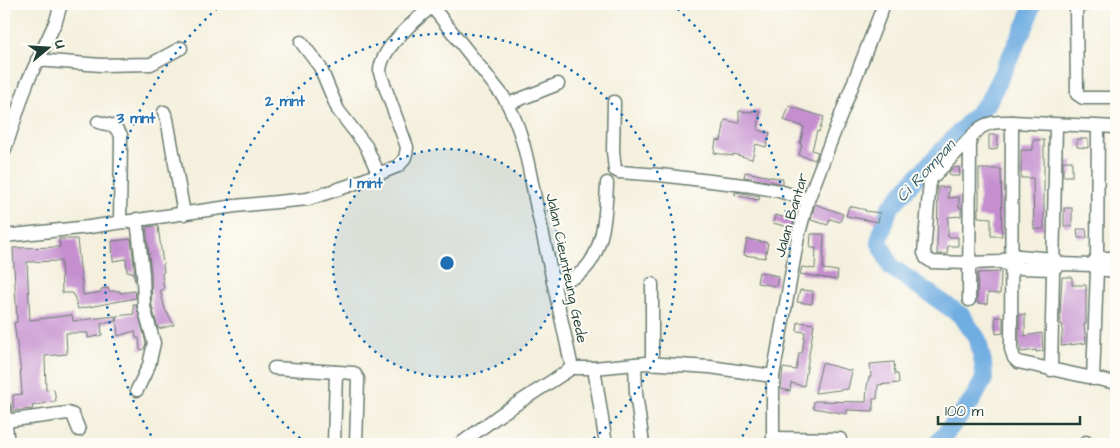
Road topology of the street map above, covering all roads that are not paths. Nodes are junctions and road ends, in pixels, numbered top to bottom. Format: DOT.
graph roads {
  1 [pos="61,4"];
  2 [pos="884,4"];
  3 [pos="1088,4"];
  4 [pos="431,5"];
  5 [pos="302,42"];
  6 [pos="181,48"];
  7 [pos="38,60"];
  8 [pos="558,84"];
  9 [pos="1116,98"];
  10 [pos="614,102"];
  11 [pos="508,104"];
  12 [pos="164,112"];
  13 [pos="98,122"];
  14 [pos="1012,122"];
  15 [pos="1056,126"];
  16 [pos="1098,127"];
  17 [pos="1116,127"];
  18 [pos="970,140"];
  19 [pos="4,152"];
  20 [pos="379,175"];
  21 [pos="607,183"];
  22 [pos="808,200"];
  23 [pos="184,214"];
  24 [pos="137,219"];
  25 [pos="120,222"];
  26 [pos="4,236"];
  27 [pos="1116,258"];
  28 [pos="1012,261"];
  29 [pos="969,263"];
  30 [pos="1056,264"];
  31 [pos="1095,264"];
  32 [pos="1116,271"];
  33 [pos="553,282"];
  34 [pos="652,284"];
  35 [pos="969,300"];
  36 [pos="635,364"];
  37 [pos="652,364"];
  38 [pos="274,368"];
  39 [pos="572,368"];
  40 [pos="594,368"];
  41 [pos="1051,370"];
  42 [pos="336,372"];
  43 [pos="773,376"];
  44 [pos="1093,379"];
  45 [pos="1116,382"];
  46 [pos="137,390"];
  47 [pos="4,407"];
  48 [pos="5,421"];
  49 [pos="79,430"];
  50 [pos="840,439"];
  51 [pos="773,441"];
  52 [pos="8,444"];
  53 [pos="334,444"];
  54 [pos="356,444"];
  55 [pos="460,444"];
  56 [pos="606,444"];
  57 [pos="643,444"];
  1 -- 7 [label="street"];
  2 -- 22 [label="street, Jalan Bantar"];
  3 -- 9 [label="street"];
  4 -- 11 [label="street, Jalan Cieunteung Gede"];
  4 -- 20 [label="street"];
  5 -- 20 [label="street"];
  6 -- 7 [label="street"];
  7 -- 19 [label="street"];
  8 -- 11 [label="street"];
  10 -- 22 [label="street"];
  11 -- 33 [label="street, Jalan Cieunteung Gede"];
  12 -- 23 [label="street"];
  13 -- 25 [label="street"];
  14 -- 15 [label="street"];
  14 -- 18 [label="street"];
  14 -- 28 [label="street"];
  15 -- 16 [label="street"];
  15 -- 30 [label="street"];
  16 -- 17 [label="street"];
  16 -- 31 [label="street"];
  18 -- 29 [label="street"];
  18 -- 29 [label="street"];
  20 -- 23 [label="street"];
  21 -- 33 [label="street"];
  22 -- 43 [label="street, Jalan Bantar"];
  23 -- 24 [label="street"];
  24 -- 25 [label="street"];
  24 -- 46 [label="street"];
  25 -- 26 [label="street"];
  27 -- 31 [label="street"];
  28 -- 29 [label="street"];
  28 -- 30 [label="street"];
  28 -- 41 [label="street"];
  29 -- 35 [label="street"];
  30 -- 31 [label="street"];
  30 -- 41 [label="street"];
  31 -- 32 [label="street"];
  31 -- 44 [label="street"];
  33 -- 39 [label="street, Jalan Cieunteung Gede"];
  34 -- 37 [label="street"];
  36 -- 37 [label="street"];
  36 -- 40 [label="street"];
  36 -- 57 [label="street"];
  37 -- 43 [label="street"];
  38 -- 42 [label="street"];
  39 -- 40 [label="street"];
  39 -- 55 [label="street"];
  40 -- 56 [label="street"];
  41 -- 44 [label="street"];
  42 -- 53 [label="street"];
  42 -- 54 [label="street"];
  43 -- 51 [label="street, Jalan Bantar"];
  44 -- 45 [label="street"];
  47 -- 48 [label="street"];
  48 -- 49 [label="street"];
  48 -- 52 [label="street"];
  50 -- 51 [label="street"];
}
